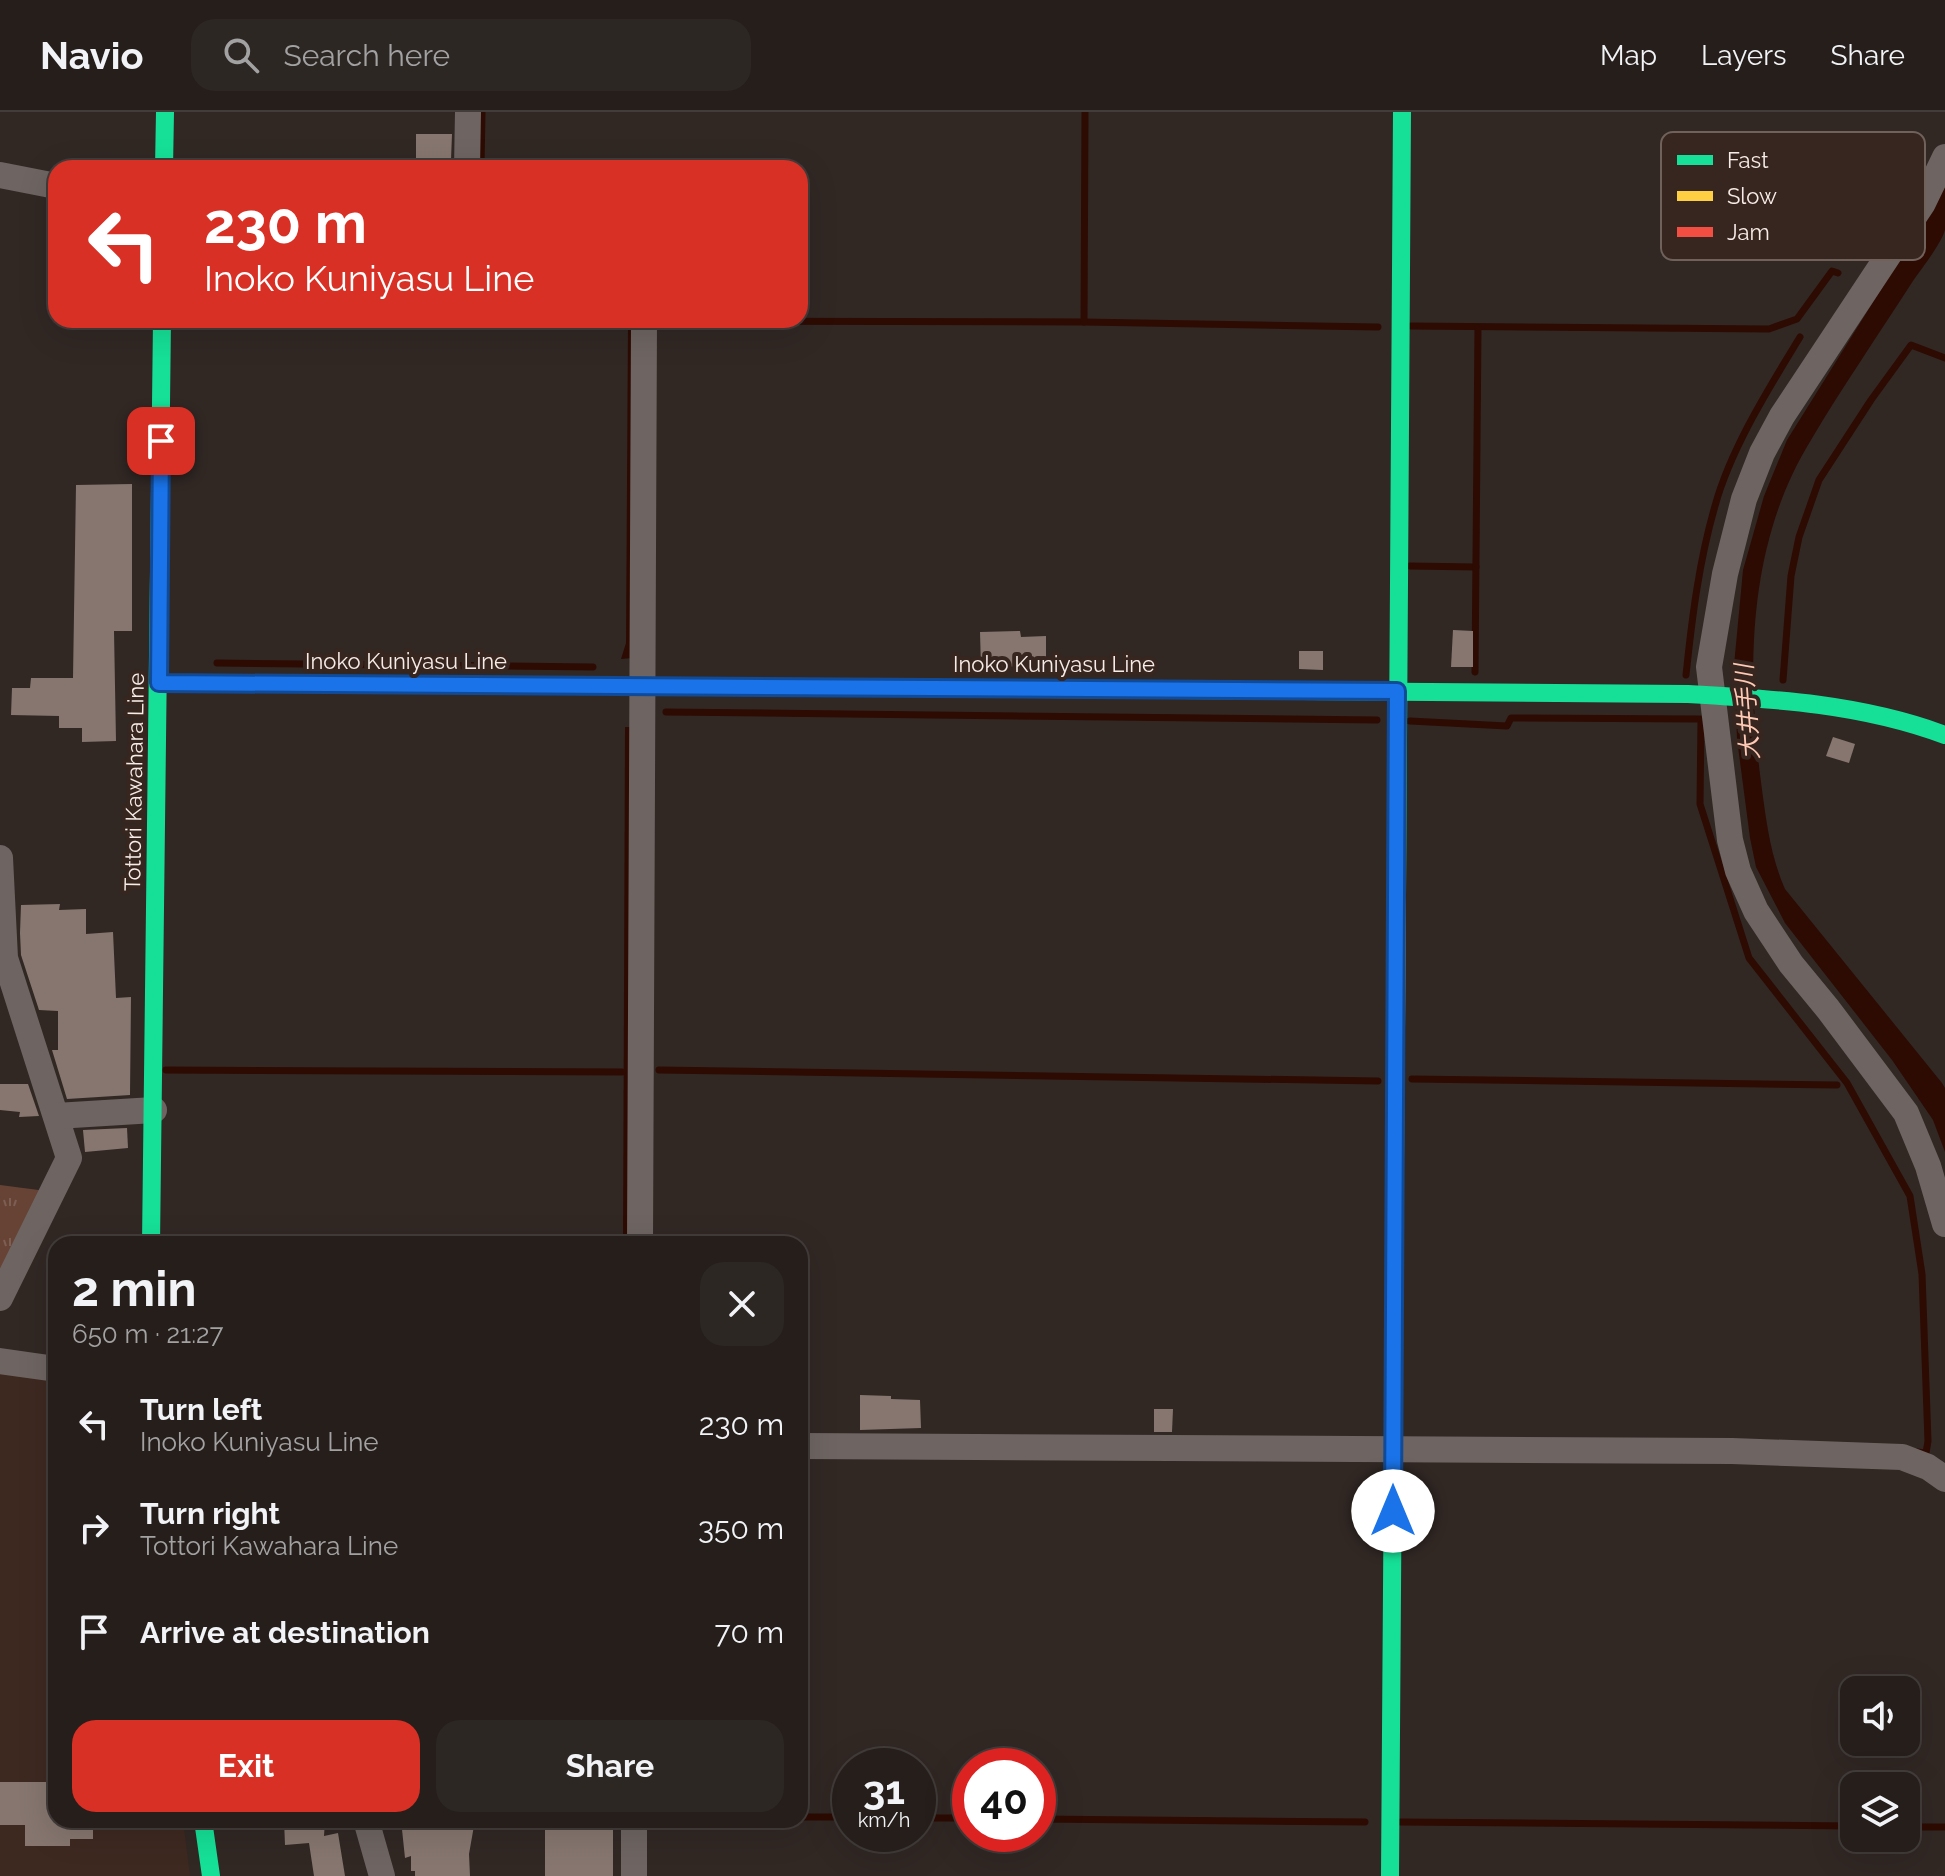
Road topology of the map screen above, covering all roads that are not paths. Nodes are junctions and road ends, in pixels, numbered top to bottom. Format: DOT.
graph roads {
  1 [pos="165,112"];
  2 [pos="468,112"];
  3 [pos="1402,112"];
  4 [pos="1945,157"];
  5 [pos="164,160"];
  6 [pos="467,160"];
  7 [pos="0,175"];
  8 [pos="48,184"];
  9 [pos="1925,199"];
  10 [pos="1885,260"];
  11 [pos="162,328"];
  12 [pos="644,328"];
  13 [pos="159,683"];
  14 [pos="642,687"];
  15 [pos="1397,691"];
  16 [pos="1715,696"];
  17 [pos="1945,735"];
  18 [pos="0,858"];
  19 [pos="154,1110"];
  20 [pos="56,1116"];
  21 [pos="1945,1224"];
  22 [pos="151,1236"];
  23 [pos="640,1236"];
  24 [pos="0,1298"];
  25 [pos="0,1361"];
  26 [pos="48,1368"];
  27 [pos="808,1446"];
  28 [pos="1393,1450"];
  29 [pos="1945,1479"];
  30 [pos="204,1828"];
  31 [pos="368,1828"];
  32 [pos="634,1828"];
  33 [pos="211,1876"];
  34 [pos="382,1876"];
  35 [pos="634,1876"];
  36 [pos="1390,1876"];
  1 -- 5 [label="main road"];
  2 -- 6 [label="street"];
  3 -- 15 [label="main road"];
  4 -- 9 [label="street"];
  7 -- 8 [label="street"];
  10 -- 16 [label="street"];
  11 -- 13 [label="main road, Tottori Kawahara Line"];
  12 -- 14 [label="street"];
  13 -- 14 [label="main road, Inoko Kuniyasu Line"];
  13 -- 19 [label="main road, Tottori Kawahara Line"];
  14 -- 15 [label="main road, Inoko Kuniyasu Line"];
  14 -- 23 [label="street"];
  15 -- 16 [label="main road, Inoko Kuniyasu Line"];
  15 -- 28 [label="main road"];
  16 -- 17 [label="main road, Inoko Kuniyasu Line"];
  16 -- 21 [label="street"];
  18 -- 20 [label="street"];
  19 -- 20 [label="street"];
  19 -- 22 [label="main road, Tottori Kawahara Line"];
  20 -- 24 [label="street"];
  25 -- 26 [label="street"];
  27 -- 28 [label="street"];
  28 -- 29 [label="street"];
  28 -- 36 [label="main road"];
  30 -- 33 [label="main road"];
  31 -- 34 [label="street"];
  32 -- 35 [label="street"];
}
